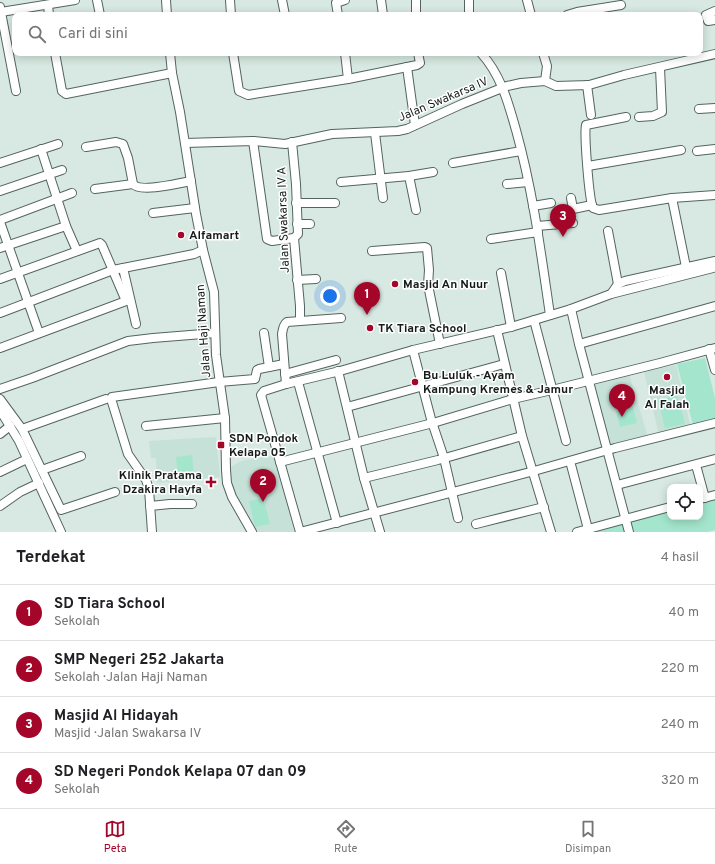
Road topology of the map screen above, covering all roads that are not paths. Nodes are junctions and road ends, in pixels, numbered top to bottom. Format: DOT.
graph roads {
  1 [pos="75,0"];
  2 [pos="97,0"];
  3 [pos="166,0"];
  4 [pos="230,0"];
  5 [pos="282,0"];
  6 [pos="345,0"];
  7 [pos="380,0"];
  8 [pos="416,0"];
  9 [pos="469,0"];
  10 [pos="528,0"];
  11 [pos="618,4"];
  12 [pos="48,5"];
  13 [pos="0,10"];
  14 [pos="715,11"];
  15 [pos="49,12"];
  16 [pos="99,12"];
  17 [pos="167,12"];
  18 [pos="231,12"];
  19 [pos="284,12"];
  20 [pos="338,12"];
  21 [pos="382,12"];
  22 [pos="416,12"];
  23 [pos="469,12"];
  24 [pos="530,12"];
  25 [pos="577,12"];
  26 [pos="715,20"];
  27 [pos="715,54"];
  28 [pos="56,56"];
  29 [pos="170,56"];
  30 [pos="233,56"];
  31 [pos="344,56"];
  32 [pos="418,56"];
  33 [pos="483,56"];
  34 [pos="544,56"];
  35 [pos="407,67"];
  36 [pos="660,68"];
  37 [pos="172,73"];
  38 [pos="348,79"];
  39 [pos="545,81"];
  40 [pos="587,85"];
  41 [pos="503,87"];
  42 [pos="16,91"];
  43 [pos="715,108"];
  44 [pos="699,110"];
  45 [pos="591,115"];
  46 [pos="639,116"];
  47 [pos="626,117"];
  48 [pos="415,125"];
  49 [pos="375,133"];
  50 [pos="254,141"];
  51 [pos="292,142"];
  52 [pos="184,143"];
  53 [pos="58,144"];
  54 [pos="86,147"];
  55 [pos="41,149"];
  56 [pos="715,149"];
  57 [pos="681,150"];
  58 [pos="521,151"];
  59 [pos="697,151"];
  60 [pos="0,163"];
  61 [pos="453,163"];
  62 [pos="588,166"];
  63 [pos="62,170"];
  64 [pos="433,172"];
  65 [pos="48,174"];
  66 [pos="410,176"];
  67 [pos="380,179"];
  68 [pos="192,181"];
  69 [pos="341,182"];
  70 [pos="528,182"];
  71 [pos="133,184"];
  72 [pos="507,184"];
  73 [pos="95,189"];
  74 [pos="0,191"];
  75 [pos="72,193"];
  76 [pos="715,195"];
  77 [pos="383,198"];
  78 [pos="571,198"];
  79 [pos="672,198"];
  80 [pos="58,199"];
  81 [pos="296,203"];
  82 [pos="335,203"];
  83 [pos="551,203"];
  84 [pos="533,206"];
  85 [pos="593,207"];
  86 [pos="195,208"];
  87 [pos="416,210"];
  88 [pos="153,213"];
  89 [pos="0,221"];
  90 [pos="573,223"];
  91 [pos="297,224"];
  92 [pos="310,224"];
  93 [pos="66,226"];
  94 [pos="538,229"];
  95 [pos="608,231"];
  96 [pos="294,238"];
  97 [pos="491,238"];
  98 [pos="4,246"];
  99 [pos="203,250"];
  100 [pos="77,251"];
  101 [pos="372,251"];
  102 [pos="714,264"];
  103 [pos="686,267"];
  104 [pos="124,268"];
  105 [pos="113,270"];
  106 [pos="18,272"];
  107 [pos="501,273"];
  108 [pos="0,279"];
  109 [pos="316,279"];
  110 [pos="297,280"];
  111 [pos="618,284"];
  112 [pos="611,294"];
  113 [pos="29,302"];
  114 [pos="715,306"];
  115 [pos="571,309"];
  116 [pos="0,313"];
  117 [pos="550,315"];
  118 [pos="341,318"];
  119 [pos="534,320"];
  120 [pos="300,321"];
  121 [pos="136,324"];
  122 [pos="511,326"];
  123 [pos="497,330"];
  124 [pos="39,333"];
  125 [pos="215,333"];
  126 [pos="264,333"];
  127 [pos="440,344"];
  128 [pos="579,344"];
  129 [pos="0,348"];
  130 [pos="712,348"];
  131 [pos="413,350"];
  132 [pos="336,360"];
  133 [pos="284,364"];
  134 [pos="504,364"];
  135 [pos="269,367"];
  136 [pos="715,370"];
  137 [pos="338,371"];
  138 [pos="285,374"];
  139 [pos="590,381"];
  140 [pos="219,382"];
  141 [pos="298,382"];
  142 [pos="286,384"];
  143 [pos="422,386"];
  144 [pos="0,389"];
  145 [pos="552,390"];
  146 [pos="0,399"];
  147 [pos="106,399"];
  148 [pos="513,399"];
  149 [pos="347,407"];
  150 [pos="0,410"];
  151 [pos="225,418"];
  152 [pos="433,423"];
  153 [pos="715,423"];
  154 [pos="10,426"];
  155 [pos="146,426"];
  156 [pos="22,429"];
  157 [pos="0,434"];
  158 [pos="522,436"];
  159 [pos="566,441"];
  160 [pos="356,442"];
  161 [pos="608,450"];
  162 [pos="318,453"];
  163 [pos="81,456"];
  164 [pos="27,458"];
  165 [pos="444,458"];
  166 [pos="715,459"];
  167 [pos="570,461"];
  168 [pos="280,462"];
  169 [pos="696,465"];
  170 [pos="42,470"];
  171 [pos="534,471"];
  172 [pos="0,472"];
  173 [pos="364,478"];
  174 [pos="39,483"];
  175 [pos="700,484"];
  176 [pos="617,485"];
  177 [pos="114,492"];
  178 [pos="451,492"];
  179 [pos="715,495"];
  180 [pos="703,499"];
  181 [pos="192,504"];
  182 [pos="0,506"];
  183 [pos="150,506"];
  184 [pos="544,507"];
  185 [pos="667,509"];
  186 [pos="374,512"];
  187 [pos="458,518"];
  188 [pos="626,519"];
  189 [pos="337,523"];
  190 [pos="476,524"];
  191 [pos="588,529"];
  192 [pos="61,532"];
  193 [pos="152,532"];
  194 [pos="252,532"];
  195 [pos="380,532"];
  196 [pos="551,532"];
  197 [pos="578,532"];
  198 [pos="630,532"];
  1 -- 12 [label="street"];
  2 -- 16 [label="street"];
  3 -- 17 [label="street"];
  4 -- 18 [label="street"];
  5 -- 19 [label="street"];
  6 -- 20 [label="street"];
  7 -- 21 [label="street"];
  8 -- 22 [label="street"];
  9 -- 23 [label="street"];
  10 -- 24 [label="street"];
  11 -- 25 [label="street"];
  12 -- 13 [label="street"];
  12 -- 15 [label="street"];
  13 -- 42 [label="street"];
  14 -- 26 [label="street"];
  27 -- 36 [label="street"];
  28 -- 37 [label="street"];
  29 -- 37 [label="street, Jalan Haji Naman"];
  30 -- 38 [label="street"];
  31 -- 38 [label="street"];
  32 -- 35 [label="street"];
  33 -- 41 [label="street"];
  34 -- 39 [label="street"];
  35 -- 38 [label="street"];
  35 -- 48 [label="street"];
  36 -- 40 [label="street"];
  36 -- 46 [label="street"];
  37 -- 52 [label="street, Jalan Haji Naman"];
  39 -- 40 [label="street"];
  39 -- 41 [label="street"];
  40 -- 45 [label="street"];
  41 -- 48 [label="street, Jalan Swakarsa IV"];
  41 -- 58 [label="street, Jalan Swakarsa IV"];
  43 -- 44 [label="street"];
  47 -- 62 [label="street"];
  48 -- 49 [label="street, Jalan Swakarsa IV"];
  49 -- 51 [label="street, Jalan Swakarsa IV"];
  49 -- 67 [label="street"];
  50 -- 51 [label="street, Jalan Swakarsa IV"];
  50 -- 52 [label="street, Jalan Swakarsa IV"];
  50 -- 96 [label="street"];
  51 -- 81 [label="street, Jalan Swakarsa IV A"];
  52 -- 68 [label="street, Jalan Haji Naman"];
  53 -- 55 [label="street"];
  54 -- 71 [label="street"];
  55 -- 60 [label="street"];
  55 -- 65 [label="street"];
  56 -- 59 [label="street"];
  57 -- 62 [label="street"];
  58 -- 61 [label="street"];
  58 -- 70 [label="street, Jalan Swakarsa IV"];
  62 -- 85 [label="street"];
  63 -- 65 [label="street"];
  64 -- 66 [label="street"];
  65 -- 74 [label="street"];
  65 -- 80 [label="street"];
  66 -- 67 [label="street"];
  66 -- 87 [label="street"];
  67 -- 69 [label="street"];
  67 -- 77 [label="street"];
  68 -- 71 [label="street"];
  68 -- 86 [label="street, Jalan Haji Naman"];
  70 -- 72 [label="street"];
  70 -- 84 [label="street, Jalan Swakarsa IV"];
  71 -- 73 [label="street"];
  75 -- 80 [label="street"];
  76 -- 79 [label="street"];
  78 -- 85 [label="street"];
  79 -- 85 [label="street"];
  79 -- 103 [label="street"];
  80 -- 89 [label="street"];
  80 -- 93 [label="street"];
  81 -- 82 [label="street"];
  81 -- 91 [label="street, Jalan Swakarsa IV A"];
  83 -- 84 [label="street"];
  84 -- 94 [label="street, Jalan Swakarsa IV"];
  86 -- 88 [label="street"];
  86 -- 99 [label="street, Jalan Haji Naman"];
  89 -- 98 [label="street"];
  90 -- 94 [label="street"];
  91 -- 92 [label="street"];
  91 -- 96 [label="street, Jalan Swakarsa IV A"];
  93 -- 98 [label="street"];
  93 -- 100 [label="street"];
  94 -- 97 [label="street"];
  94 -- 117 [label="street, Jalan Swakarsa IV"];
  95 -- 111 [label="street"];
  96 -- 110 [label="street, Jalan Swakarsa IV A"];
  98 -- 106 [label="street"];
  99 -- 104 [label="street"];
  99 -- 125 [label="street, Jalan Haji Naman"];
  100 -- 105 [label="street"];
  100 -- 106 [label="street"];
  101 -- 127 [label="street"];
  102 -- 103 [label="street"];
  102 -- 112 [label="street"];
  103 -- 111 [label="street"];
  104 -- 105 [label="street"];
  104 -- 121 [label="street"];
  105 -- 113 [label="street"];
  105 -- 124 [label="street"];
  106 -- 108 [label="street"];
  106 -- 113 [label="street"];
  107 -- 122 [label="street"];
  109 -- 110 [label="street"];
  110 -- 120 [label="street, Jalan Swakarsa IV A"];
  111 -- 112 [label="street"];
  112 -- 115 [label="street"];
  113 -- 116 [label="street"];
  113 -- 124 [label="street"];
  114 -- 128 [label="street"];
  115 -- 117 [label="street"];
  115 -- 128 [label="street"];
  117 -- 119 [label="street"];
  118 -- 120 [label="street"];
  119 -- 122 [label="street"];
  119 -- 145 [label="street"];
  120 -- 133 [label="street"];
  122 -- 123 [label="street"];
  123 -- 127 [label="street"];
  123 -- 134 [label="street"];
  124 -- 129 [label="street"];
  125 -- 140 [label="street, Jalan Haji Naman"];
  125 -- 144 [label="street"];
  126 -- 135 [label="street"];
  127 -- 131 [label="street"];
  128 -- 139 [label="street"];
  130 -- 136 [label="street"];
  130 -- 139 [label="street"];
  131 -- 137 [label="street"];
  131 -- 143 [label="street"];
  132 -- 138 [label="street"];
  133 -- 135 [label="street"];
  133 -- 138 [label="street"];
  134 -- 143 [label="street"];
  134 -- 148 [label="street"];
  135 -- 140 [label="street"];
  137 -- 141 [label="street"];
  137 -- 149 [label="street"];
  138 -- 142 [label="street"];
  139 -- 145 [label="street"];
  139 -- 161 [label="street"];
  140 -- 151 [label="street, Jalan Haji Naman"];
  140 -- 183 [label="street"];
  141 -- 142 [label="street"];
  141 -- 162 [label="street"];
  142 -- 168 [label="street"];
  143 -- 149 [label="street"];
  143 -- 152 [label="street"];
  145 -- 148 [label="street"];
  145 -- 159 [label="street"];
  146 -- 156 [label="street"];
  147 -- 156 [label="street"];
  148 -- 152 [label="street"];
  148 -- 158 [label="street"];
  149 -- 160 [label="street"];
  150 -- 154 [label="street"];
  151 -- 155 [label="street"];
  151 -- 194 [label="street, Jalan Haji Naman"];
  152 -- 160 [label="street"];
  152 -- 165 [label="street"];
  153 -- 161 [label="street"];
  154 -- 157 [label="street"];
  154 -- 164 [label="street"];
  156 -- 170 [label="street"];
  158 -- 165 [label="street"];
  158 -- 171 [label="street"];
  160 -- 162 [label="street"];
  160 -- 173 [label="street"];
  161 -- 167 [label="street"];
  161 -- 176 [label="street"];
  162 -- 168 [label="street"];
  162 -- 189 [label="street"];
  163 -- 170 [label="street"];
  164 -- 172 [label="street"];
  164 -- 174 [label="street"];
  165 -- 173 [label="street"];
  165 -- 178 [label="street"];
  166 -- 169 [label="street"];
  167 -- 171 [label="street"];
  167 -- 191 [label="street"];
  168 -- 189 [label="street"];
  169 -- 175 [label="street"];
  169 -- 176 [label="street"];
  170 -- 177 [label="street"];
  171 -- 178 [label="street"];
  171 -- 184 [label="street"];
  173 -- 186 [label="street"];
  174 -- 182 [label="street"];
  174 -- 192 [label="street"];
  176 -- 188 [label="street"];
  178 -- 186 [label="street"];
  178 -- 187 [label="street"];
  179 -- 180 [label="street"];
  181 -- 183 [label="street"];
  183 -- 193 [label="street"];
  184 -- 190 [label="street"];
  184 -- 196 [label="street"];
  185 -- 188 [label="street"];
  186 -- 189 [label="street"];
  186 -- 195 [label="street"];
  188 -- 191 [label="street"];
  188 -- 198 [label="street"];
  191 -- 197 [label="street"];
}
